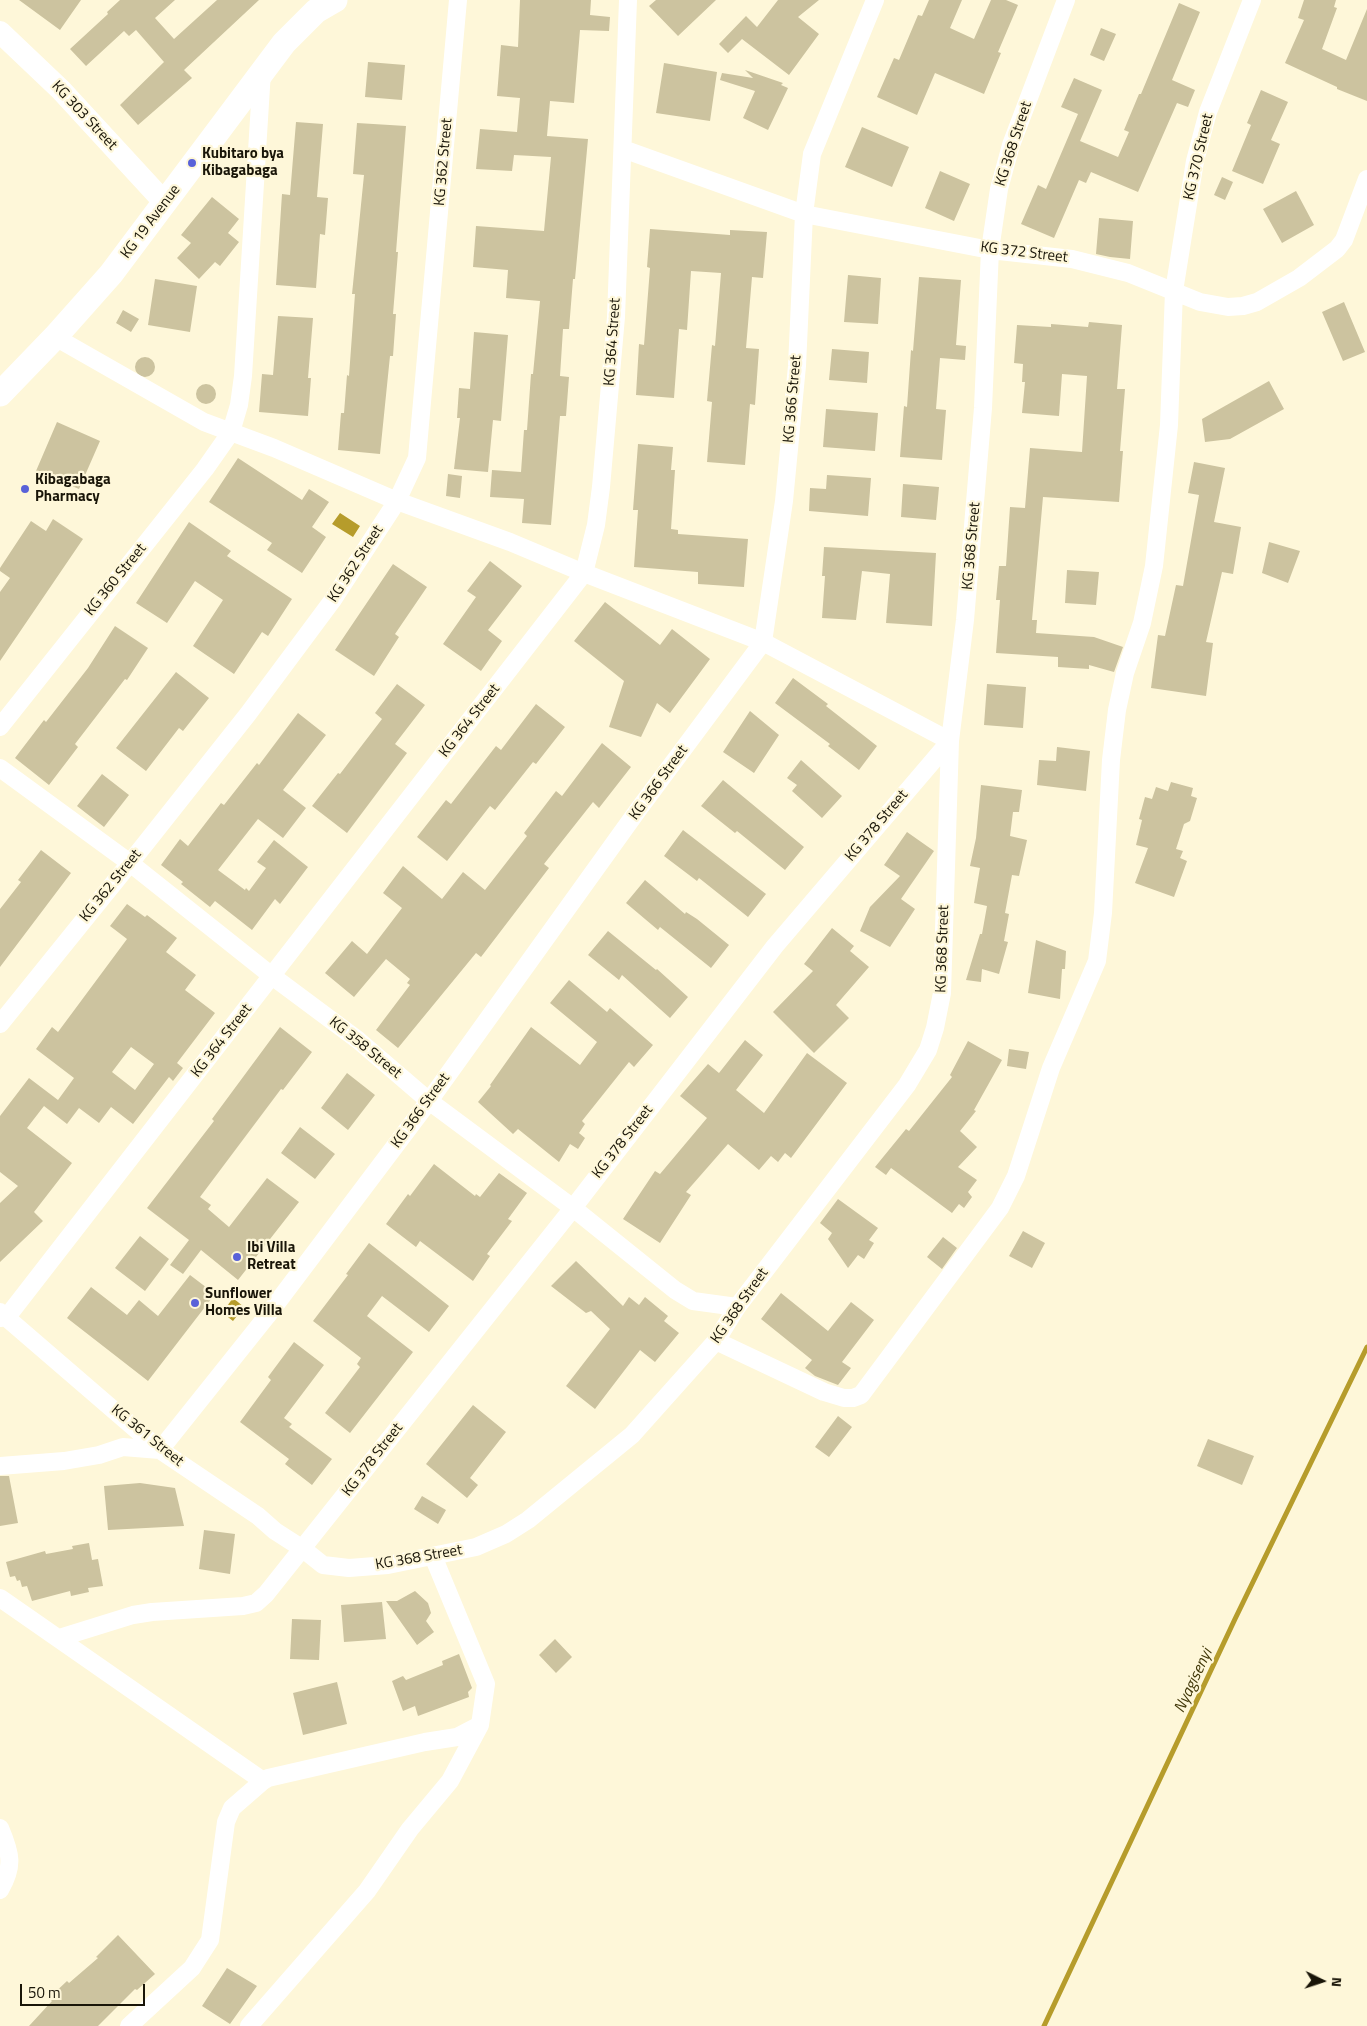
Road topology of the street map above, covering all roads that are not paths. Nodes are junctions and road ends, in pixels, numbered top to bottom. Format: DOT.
graph roads {
  1 [pos="458,0"];
  2 [pos="628,0"];
  3 [pos="875,0"];
  4 [pos="1066,0"];
  5 [pos="1252,0"];
  6 [pos="319,4"];
  7 [pos="0,32"];
  8 [pos="262,70"];
  9 [pos="623,149"];
  10 [pos="1367,179"];
  11 [pos="165,203"];
  12 [pos="804,214"];
  13 [pos="990,250"];
  14 [pos="1174,291"];
  15 [pos="55,337"];
  16 [pos="0,394"];
  17 [pos="231,432"];
  18 [pos="397,501"];
  19 [pos="584,573"];
  20 [pos="763,642"];
  21 [pos="0,727"];
  22 [pos="950,740"];
  23 [pos="0,768"];
  24 [pos="130,863"];
  25 [pos="272,976"];
  26 [pos="0,1024"];
  27 [pos="429,1101"];
  28 [pos="573,1208"];
  29 [pos="738,1307"];
  30 [pos="2,1316"];
  31 [pos="716,1341"];
  32 [pos="160,1450"];
  33 [pos="0,1466"];
  34 [pos="302,1549"];
  35 [pos="433,1556"];
  36 [pos="0,1598"];
  37 [pos="59,1638"];
  38 [pos="480,1725"];
  39 [pos="263,1781"];
  40 [pos="0,1828"];
  41 [pos="0,1890"];
  42 [pos="129,2026"];
  43 [pos="249,2026"];
  1 -- 18 [label="street, KG 362 Street"];
  2 -- 9 [label="street, KG 364 Street"];
  3 -- 12 [label="street, KG 366 Street"];
  4 -- 13 [label="street, KG 368 Street"];
  5 -- 14 [label="street, KG 370 Street"];
  6 -- 8 [label="main road, KG 19 Avenue"];
  7 -- 11 [label="street, KG 303 Street"];
  8 -- 11 [label="main road, KG 19 Avenue"];
  8 -- 17 [label="street, KG 360 Street"];
  9 -- 12 [label="street, KG 372 Street"];
  9 -- 19 [label="street, KG 364 Street"];
  10 -- 14 [label="street, KG 372 Street"];
  11 -- 15 [label="main road, KG 19 Avenue"];
  12 -- 13 [label="street, KG 372 Street"];
  12 -- 20 [label="street, KG 366 Street"];
  13 -- 14 [label="street, KG 372 Street"];
  13 -- 22 [label="street, KG 368 Street"];
  14 -- 31 [label="street, KG 370 Street"];
  15 -- 16 [label="main road, KG 19 Avenue"];
  15 -- 17 [label="street"];
  17 -- 18 [label="street"];
  17 -- 21 [label="street, KG 360 Street"];
  18 -- 19 [label="street"];
  18 -- 24 [label="street, KG 362 Street"];
  19 -- 20 [label="street"];
  19 -- 25 [label="street, KG 364 Street"];
  20 -- 22 [label="street"];
  20 -- 27 [label="street, KG 366 Street"];
  22 -- 28 [label="street, KG 378 Street"];
  22 -- 29 [label="street, KG 368 Street"];
  23 -- 24 [label="street, KG 358 Street"];
  24 -- 25 [label="street, KG 358 Street"];
  24 -- 26 [label="street, KG 362 Street"];
  25 -- 27 [label="street, KG 358 Street"];
  25 -- 30 [label="street, KG 364 Street"];
  27 -- 28 [label="street, KG 358 Street"];
  27 -- 32 [label="street, KG 366 Street"];
  28 -- 29 [label="street, KG 358 Street"];
  28 -- 34 [label="street, KG 378 Street"];
  29 -- 31 [label="street, KG 368 Street"];
  30 -- 32 [label="street, KG 361 Street"];
  31 -- 35 [label="street, KG 368 Street"];
  32 -- 33 [label="street"];
  32 -- 34 [label="street, KG 361 Street"];
  34 -- 35 [label="street, KG 368 Street"];
  34 -- 37 [label="street, KG 378 Street"];
  35 -- 38 [label="street"];
  36 -- 37 [label="street"];
  37 -- 39 [label="street"];
  38 -- 39 [label="street"];
  38 -- 43 [label="street"];
  39 -- 42 [label="street"];
  40 -- 41 [label="street"];
}
